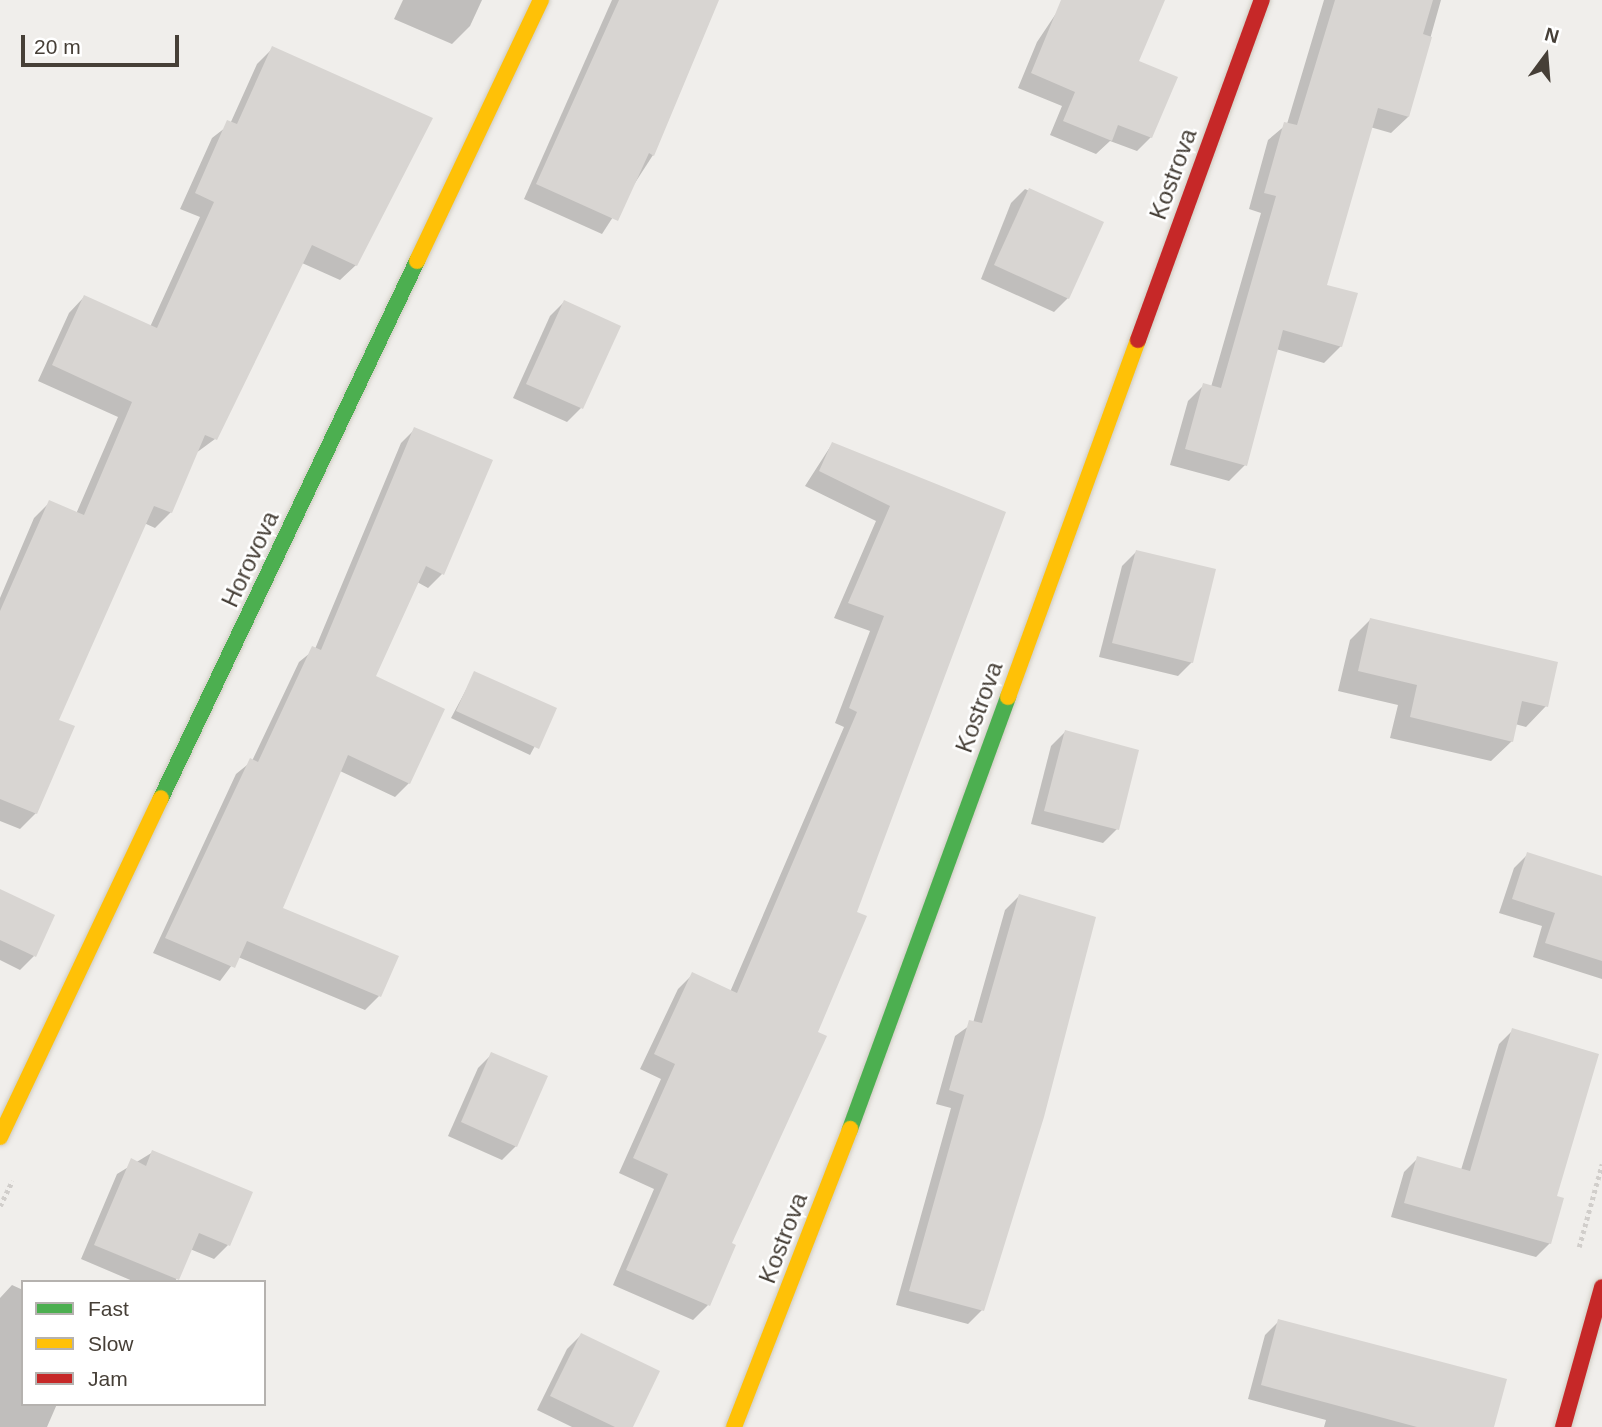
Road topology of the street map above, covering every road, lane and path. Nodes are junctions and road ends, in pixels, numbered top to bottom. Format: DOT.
graph roads {
  1 [pos="541,0"];
  2 [pos="1262,0"];
  3 [pos="0,1137"];
  4 [pos="1602,1287"];
  5 [pos="734,1427"];
  6 [pos="1563,1427"];
  1 -- 3 [label="street, Horovova"];
  2 -- 5 [label="street, Kostrova"];
  4 -- 6 [label="street"];
}
